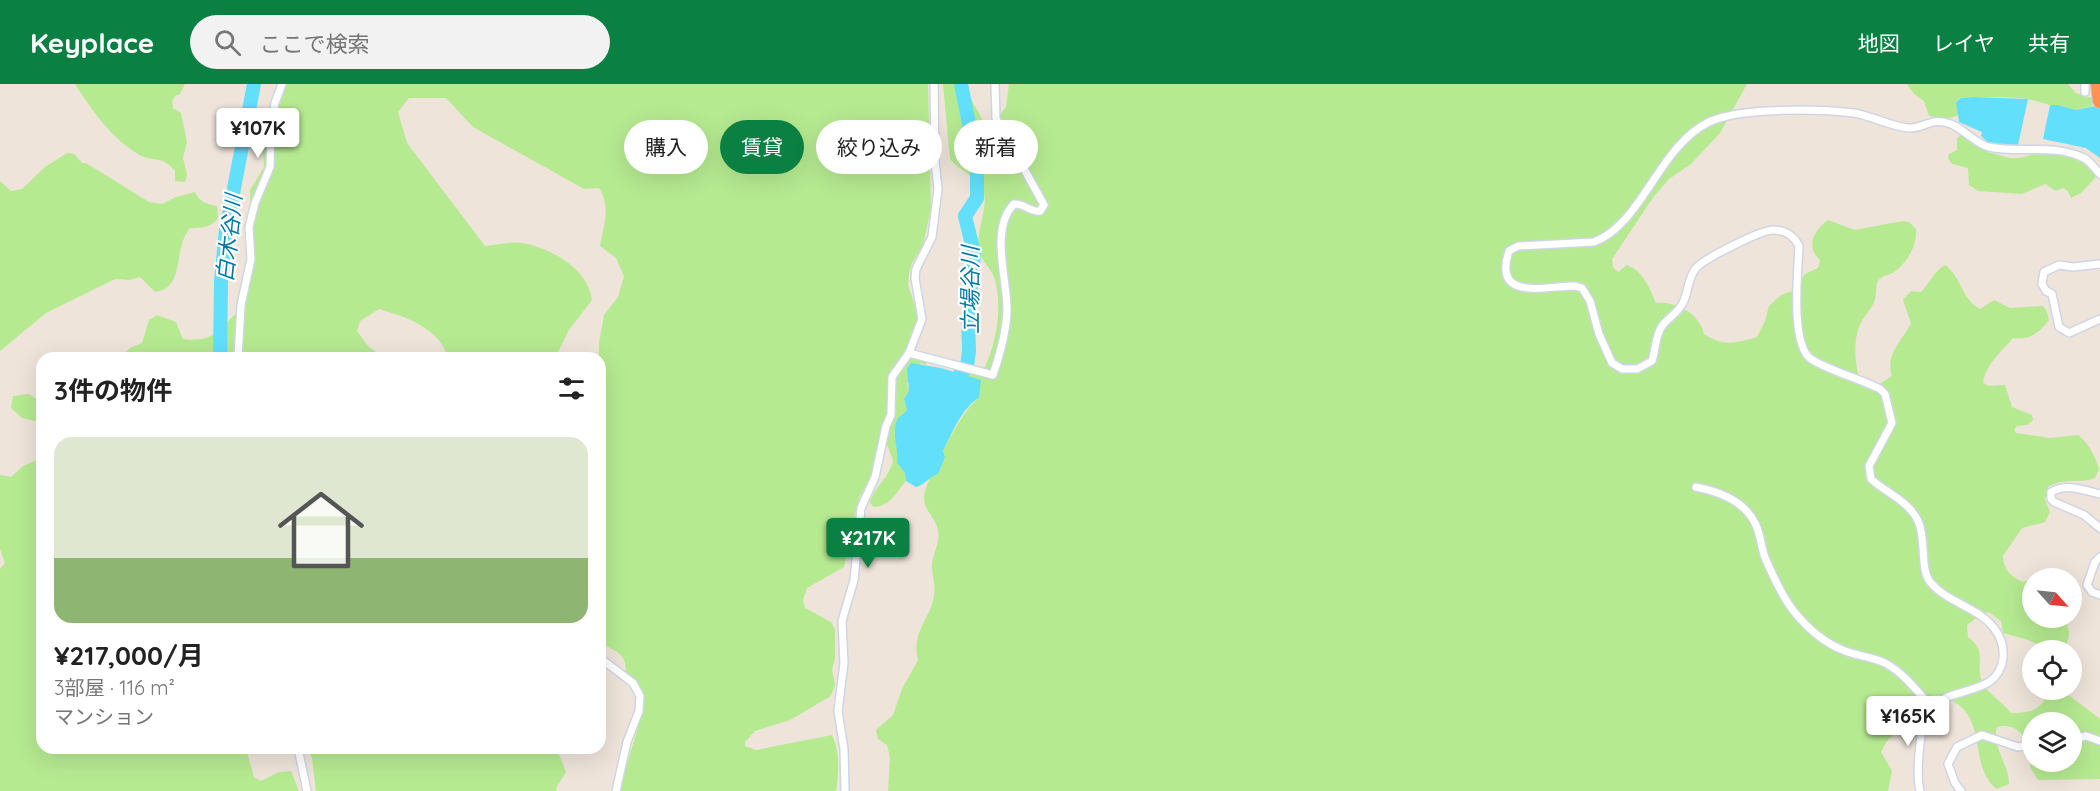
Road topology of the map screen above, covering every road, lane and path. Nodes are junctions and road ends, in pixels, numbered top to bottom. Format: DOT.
graph roads {
  1 [pos="282,84"];
  2 [pos="934,84"];
  3 [pos="995,84"];
  4 [pos="2097,84"];
  5 [pos="2100,101"];
  6 [pos="2100,174"];
  7 [pos="2100,264"];
  8 [pos="2100,319"];
  9 [pos="238,352"];
  10 [pos="909,353"];
  11 [pos="1696,487"];
  12 [pos="2100,494"];
  13 [pos="2100,528"];
  14 [pos="2100,557"];
  15 [pos="2100,595"];
  16 [pos="606,663"];
  17 [pos="1931,707"];
  18 [pos="2082,737"];
  19 [pos="2100,741"];
  20 [pos="2022,746"];
  21 [pos="299,754"];
  22 [pos="307,791"];
  23 [pos="615,791"];
  24 [pos="845,791"];
  25 [pos="1920,791"];
  26 [pos="1961,791"];
  1 -- 9 [label="street"];
  2 -- 10 [label="street"];
  3 -- 10 [label="street"];
  4 -- 5 [label="highway"];
  6 -- 17 [label="street"];
  7 -- 8 [label="street"];
  10 -- 24 [label="street"];
  11 -- 17 [label="street"];
  12 -- 13 [label="street"];
  14 -- 15 [label="street"];
  16 -- 23 [label="street"];
  17 -- 25 [label="street"];
  18 -- 19 [label="street"];
  20 -- 26 [label="street"];
  21 -- 22 [label="street"];
}
